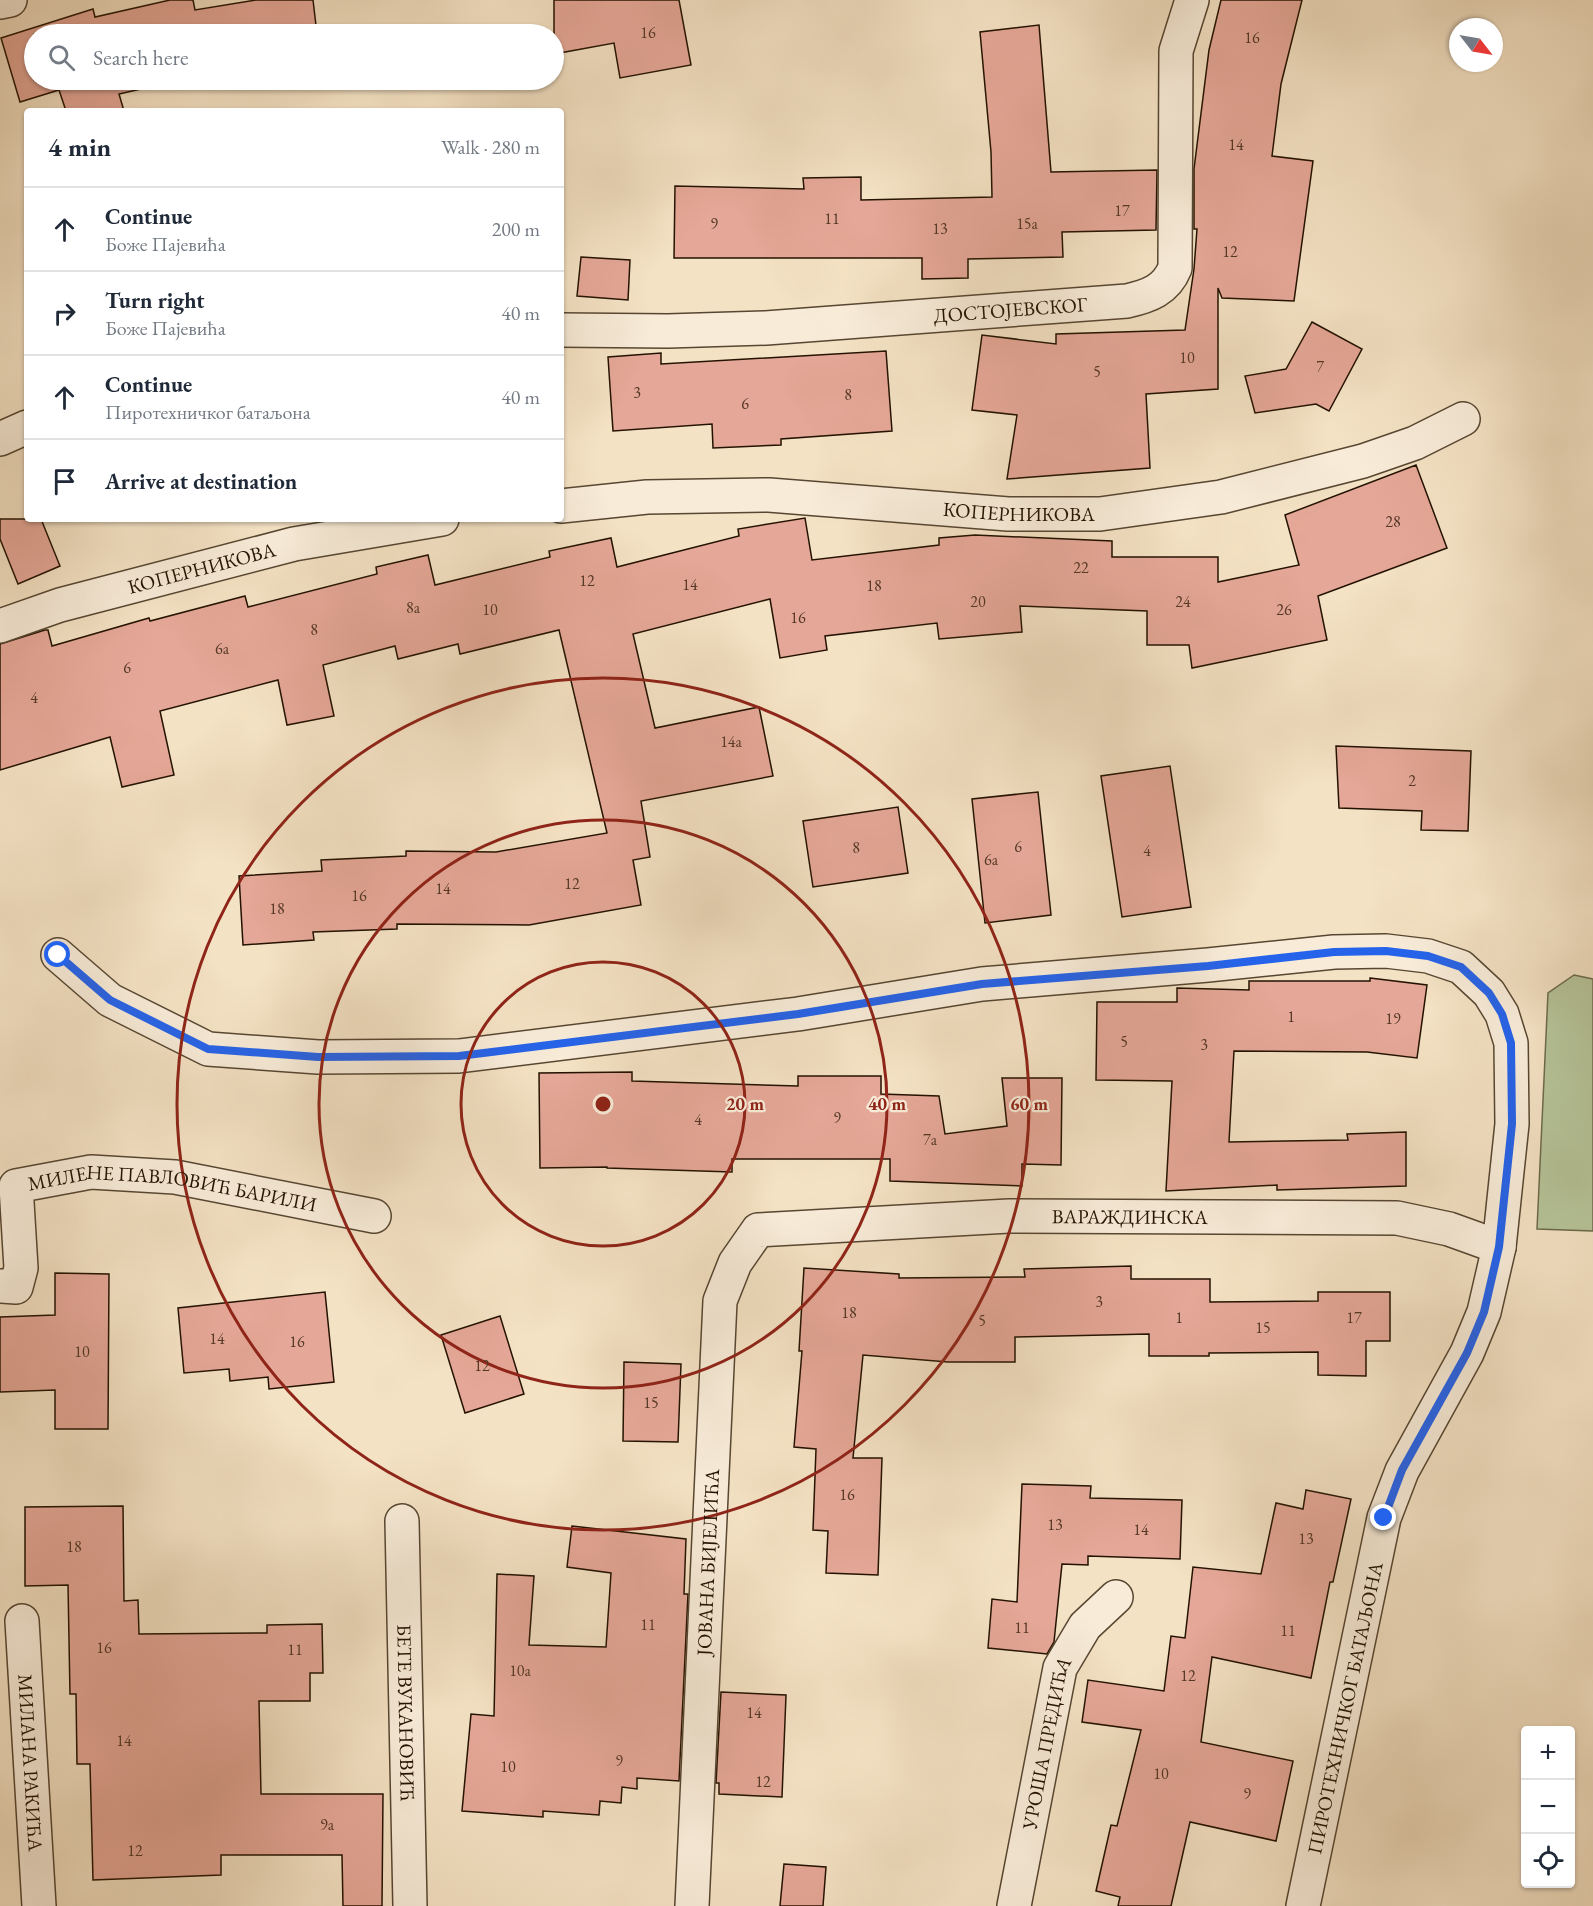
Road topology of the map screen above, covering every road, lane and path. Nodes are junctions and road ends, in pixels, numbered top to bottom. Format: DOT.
graph roads {
  1 [pos="10,0"];
  2 [pos="1192,0"];
  3 [pos="0,2"];
  4 [pos="564,330"];
  5 [pos="1462,419"];
  6 [pos="24,428"];
  7 [pos="0,439"];
  8 [pos="564,506"];
  9 [pos="424,522"];
  10 [pos="0,626"];
  11 [pos="58,955"];
  12 [pos="374,1216"];
  13 [pos="758,1230"];
  14 [pos="1499,1247"];
  15 [pos="0,1286"];
  16 [pos="402,1521"];
  17 [pos="1116,1597"];
  18 [pos="22,1621"];
  19 [pos="39,1906"];
  20 [pos="410,1906"];
  21 [pos="692,1906"];
  22 [pos="1014,1906"];
  23 [pos="1303,1906"];
  1 -- 3 [label="street"];
  2 -- 4 [label="street, ДОСТОЈЕВСКОГ"];
  5 -- 8 [label="street, КОПЕРНИКОВА"];
  6 -- 7 [label="street"];
  9 -- 10 [label="street, КОПЕРНИКОВА"];
  11 -- 14 [label="street, ПИРОТЕХНИЧКОГ БАТАЉОНА"];
  12 -- 15 [label="street, МИЛЕНЕ ПАВЛОВИЋ БАРИЛИ"];
  13 -- 14 [label="street, ВАРАЖДИНСКА"];
  13 -- 21 [label="street, ЈОВАНА БИЈЕЛИЋА"];
  14 -- 23 [label="street, ПИРОТЕХНИЧКОГ БАТАЉОНА"];
  16 -- 20 [label="street, БЕТЕ ВУКАНОВИЋ"];
  17 -- 22 [label="street, УРОША ПРЕДИЋА"];
  18 -- 19 [label="street, МИЛАНА РАКИЋА"];
}
